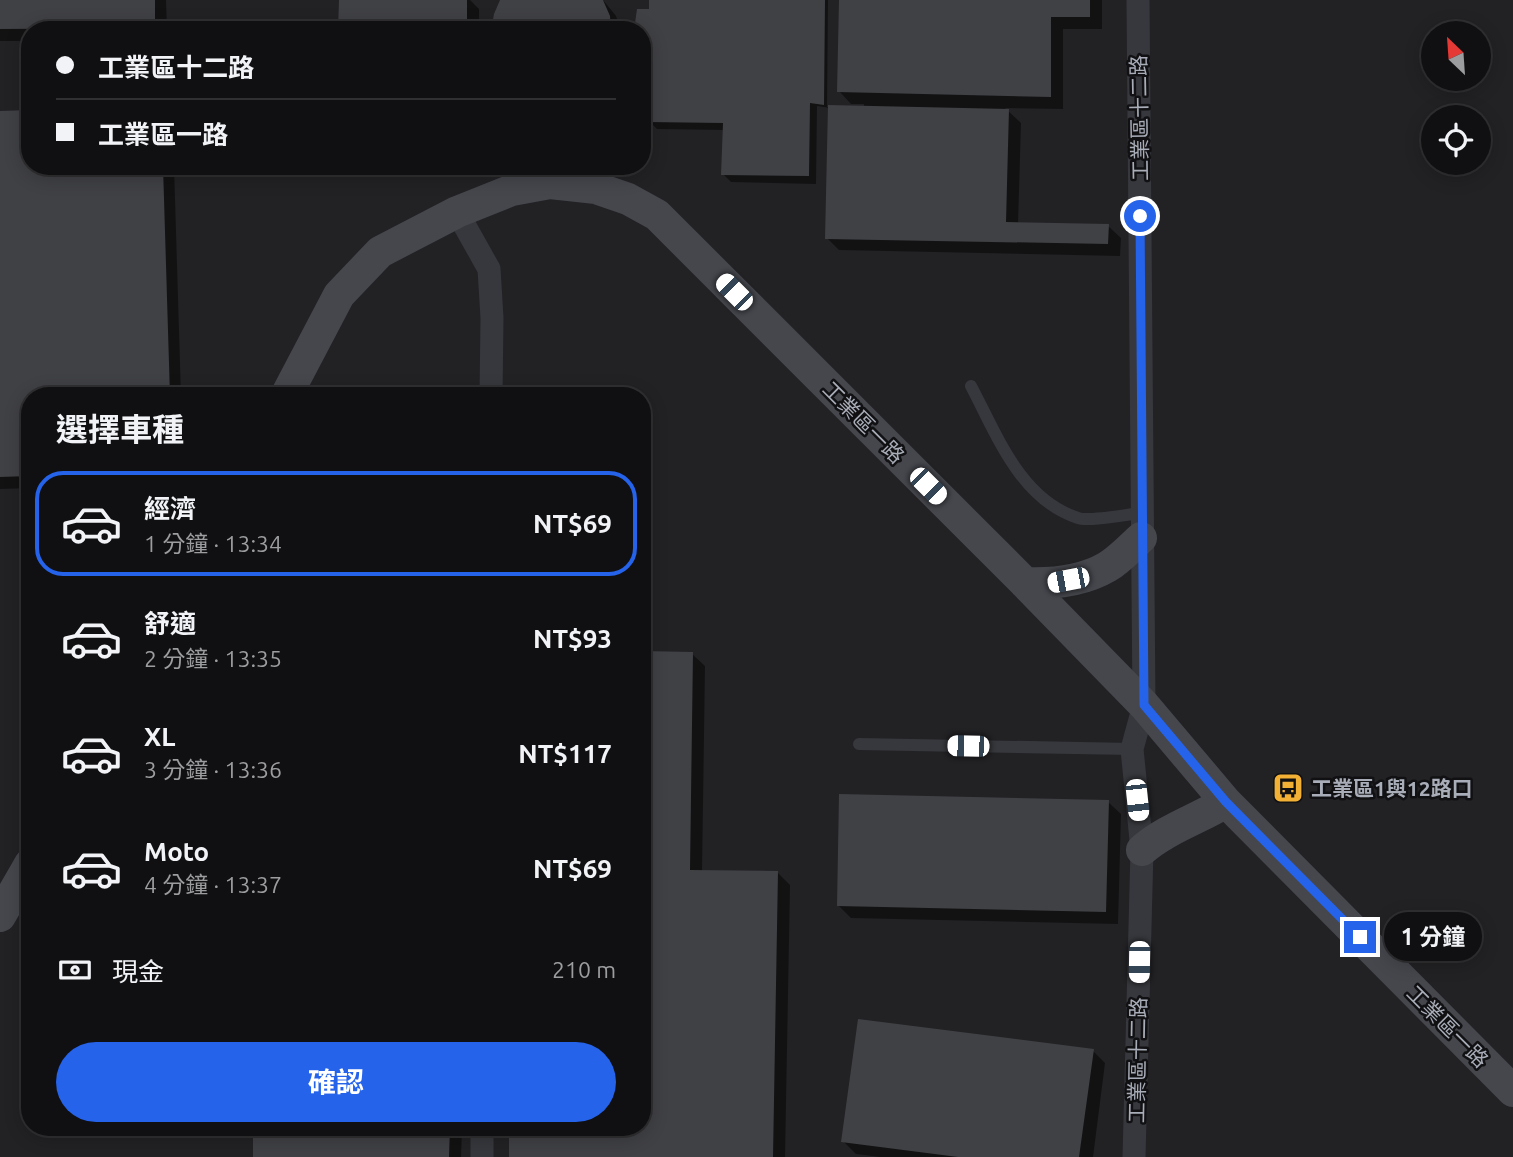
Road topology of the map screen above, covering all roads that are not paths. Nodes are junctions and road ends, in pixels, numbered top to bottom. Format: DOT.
graph roads {
  1 [pos="1138,0"];
  2 [pos="457,212"];
  3 [pos="971,386"];
  4 [pos="291,387"];
  5 [pos="491,387"];
  6 [pos="1142,526"];
  7 [pos="1026,583"];
  8 [pos="1144,705"];
  9 [pos="859,744"];
  10 [pos="1132,749"];
  11 [pos="1226,802"];
  12 [pos="1142,850"];
  13 [pos="21,880"];
  14 [pos="0,916"];
  15 [pos="1513,1091"];
  16 [pos="482,1136"];
  17 [pos="482,1157"];
  18 [pos="1134,1157"];
  1 -- 6 [label="street, 工業區十二路"];
  2 -- 4 [label="street, 工業區一路"];
  2 -- 5 [label="street"];
  2 -- 7 [label="street, 工業區一路"];
  3 -- 6 [label="lane"];
  6 -- 7 [label="street"];
  6 -- 8 [label="street, 工業區十二路"];
  7 -- 8 [label="street, 工業區一路"];
  8 -- 10 [label="street, 工業區十二路"];
  8 -- 11 [label="street, 工業區一路"];
  9 -- 10 [label="lane"];
  10 -- 12 [label="street, 工業區十二路"];
  11 -- 12 [label="street"];
  11 -- 15 [label="street, 工業區一路"];
  12 -- 18 [label="street, 工業區十二路"];
  13 -- 14 [label="street"];
  16 -- 17 [label="street"];
}
